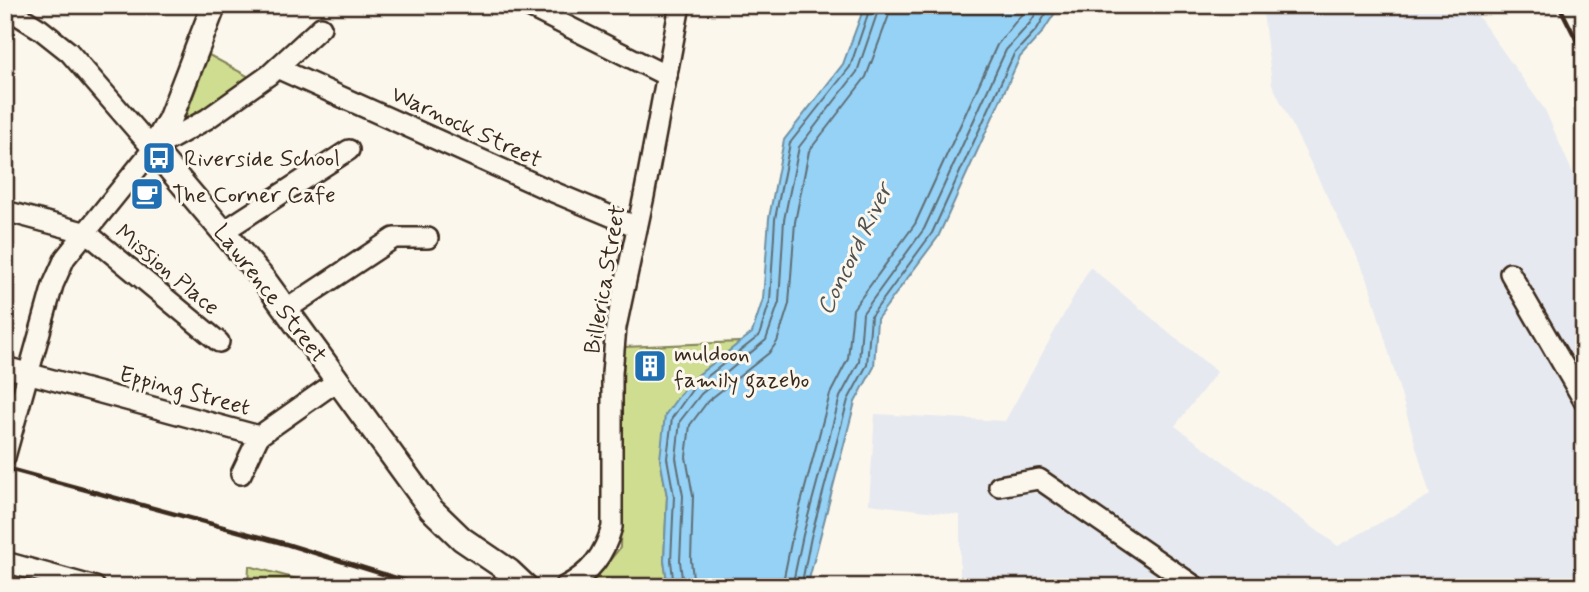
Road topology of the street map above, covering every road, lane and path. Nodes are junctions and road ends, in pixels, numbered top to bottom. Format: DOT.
graph roads {
  1 [pos="214,5"];
  2 [pos="525,5"];
  3 [pos="680,5"];
  4 [pos="5,7"];
  5 [pos="321,27"];
  6 [pos="276,68"];
  7 [pos="667,76"];
  8 [pos="153,149"];
  9 [pos="349,150"];
  10 [pos="5,211"];
  11 [pos="637,227"];
  12 [pos="224,231"];
  13 [pos="87,233"];
  14 [pos="428,238"];
  15 [pos="1510,273"];
  16 [pos="287,309"];
  17 [pos="219,342"];
  18 [pos="5,367"];
  19 [pos="29,373"];
  20 [pos="337,381"];
  21 [pos="1584,401"];
  22 [pos="259,436"];
  23 [pos="7,451"];
  24 [pos="241,474"];
  25 [pos="999,486"];
  26 [pos="5,562"];
  27 [pos="95,587"];
  28 [pos="526,587"];
  29 [pos="564,587"];
  30 [pos="1196,587"];
  1 -- 8 [label="main road"];
  2 -- 7 [label="street"];
  3 -- 7 [label="street, Billerica Street"];
  4 -- 8 [label="street, Lawrence Street"];
  5 -- 6 [label="street"];
  6 -- 8 [label="street"];
  6 -- 11 [label="street, Warnock Street"];
  7 -- 11 [label="street, Billerica Street"];
  8 -- 12 [label="main road, Lawrence Street"];
  8 -- 13 [label="street"];
  9 -- 12 [label="street"];
  10 -- 13 [label="street"];
  11 -- 29 [label="street, Billerica Street"];
  12 -- 16 [label="main road, Lawrence Street"];
  13 -- 17 [label="street, Mission Place"];
  13 -- 19 [label="street"];
  14 -- 16 [label="street"];
  15 -- 21 [label="street"];
  16 -- 20 [label="main road, Lawrence Street"];
  18 -- 19 [label="street, Epping Street"];
  19 -- 22 [label="street, Epping Street"];
  19 -- 23 [label="street"];
  20 -- 22 [label="street, Epping Street"];
  20 -- 28 [label="main road, Lawrence Street"];
  22 -- 24 [label="street"];
  25 -- 30 [label="street"];
  26 -- 27 [label="street"];
}
